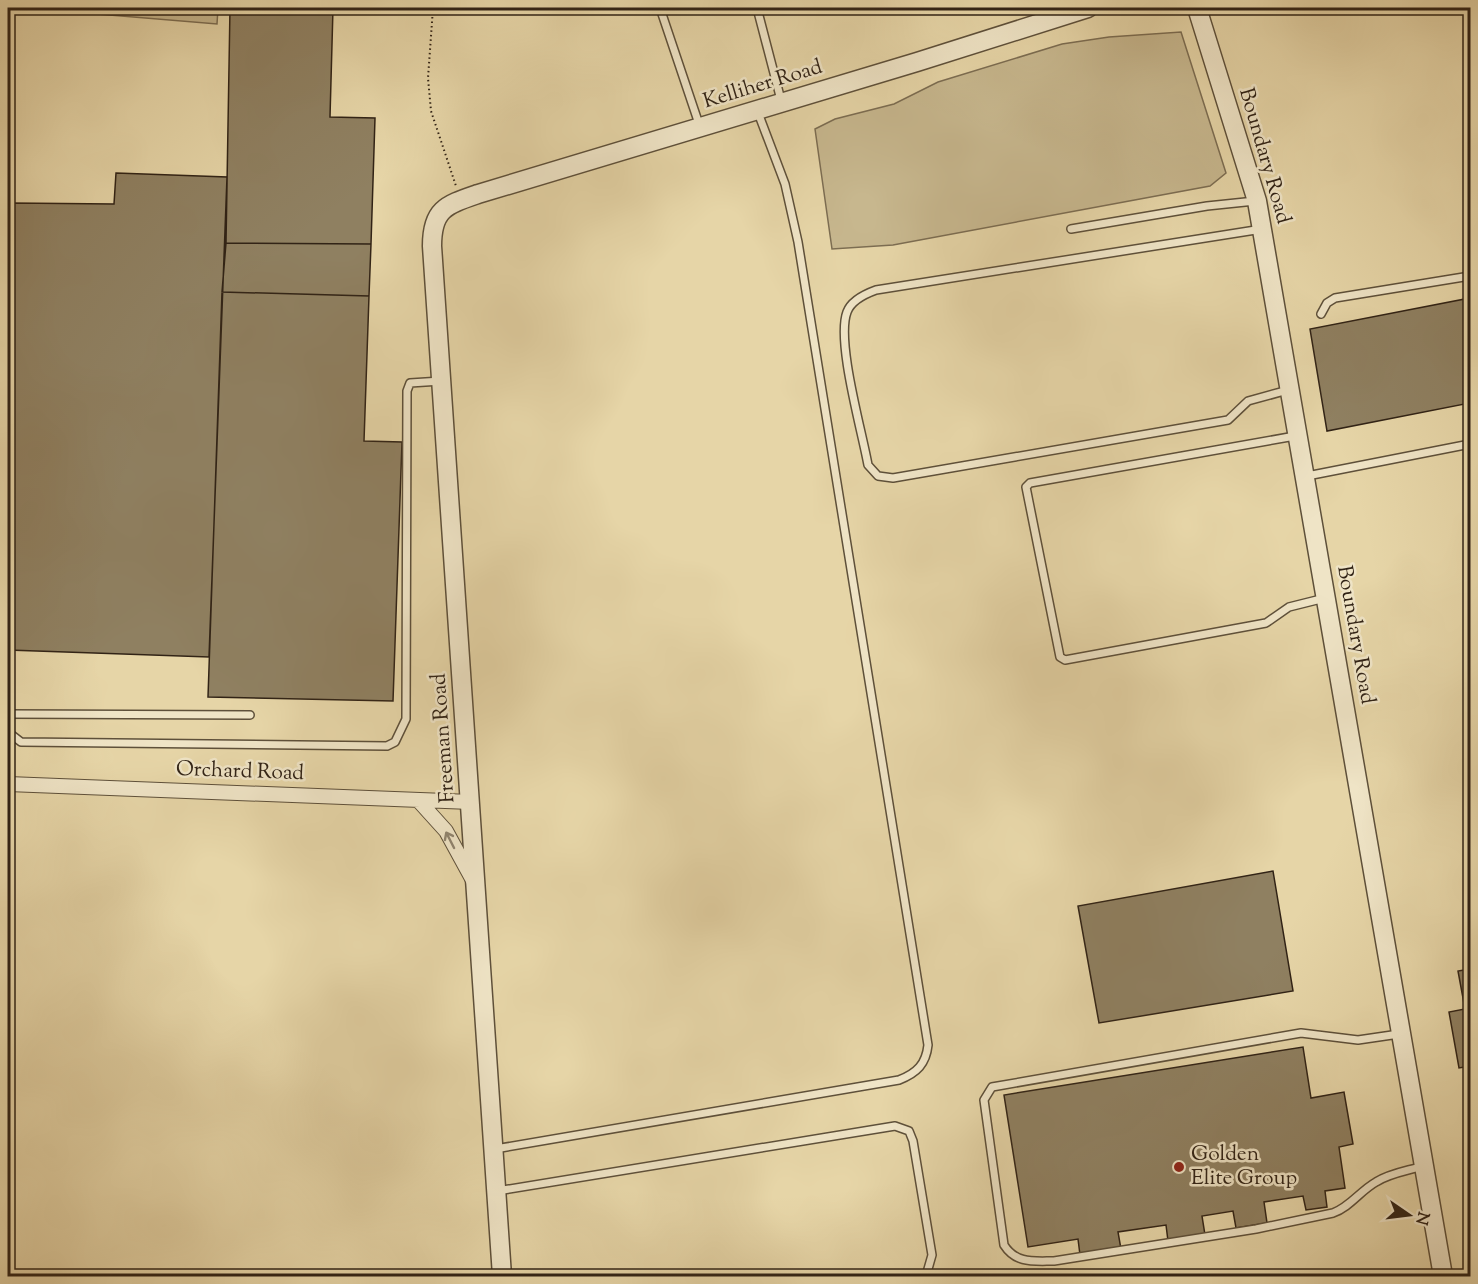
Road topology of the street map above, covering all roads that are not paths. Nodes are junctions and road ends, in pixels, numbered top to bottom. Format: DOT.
graph roads {
  1 [pos="660,8"];
  2 [pos="757,8"];
  3 [pos="1088,8"];
  4 [pos="1197,8"];
  5 [pos="782,103"];
  6 [pos="757,110"];
  7 [pos="700,127"];
  8 [pos="1257,201"];
  9 [pos="455,202"];
  10 [pos="1071,229"];
  11 [pos="1262,229"];
  12 [pos="1470,276"];
  13 [pos="1322,314"];
  14 [pos="441,381"];
  15 [pos="1290,389"];
  16 [pos="1298,435"];
  17 [pos="1470,444"];
  18 [pos="1305,477"];
  19 [pos="1325,598"];
  20 [pos="8,714"];
  21 [pos="250,715"];
  22 [pos="8,732"];
  23 [pos="8,784"];
  24 [pos="418,800"];
  25 [pos="471,802"];
  26 [pos="475,885"];
  27 [pos="1402,1034"];
  28 [pos="494,1150"];
  29 [pos="1425,1166"];
  30 [pos="496,1191"];
  31 [pos="502,1276"];
  32 [pos="926,1276"];
  33 [pos="1443,1276"];
  1 -- 7 [label="lane"];
  2 -- 5 [label="lane"];
  3 -- 5 [label="street, Kelliher Road"];
  4 -- 8 [label="street, Boundary Road"];
  5 -- 6 [label="street, Kelliher Road"];
  6 -- 7 [label="street, Kelliher Road"];
  6 -- 28 [label="lane"];
  7 -- 9 [label="street, Kelliher Road"];
  8 -- 10 [label="lane"];
  8 -- 11 [label="street, Boundary Road"];
  9 -- 14 [label="street, Freeman Road"];
  11 -- 15 [label="street, Boundary Road"];
  11 -- 15 [label="lane"];
  12 -- 13 [label="lane"];
  14 -- 22 [label="lane"];
  14 -- 25 [label="street, Freeman Road"];
  15 -- 16 [label="street, Boundary Road"];
  16 -- 18 [label="street, Boundary Road"];
  16 -- 19 [label="lane"];
  17 -- 18 [label="lane"];
  18 -- 19 [label="street, Boundary Road"];
  19 -- 27 [label="street, Boundary Road"];
  20 -- 21 [label="lane"];
  23 -- 24 [label="street, Orchard Road"];
  24 -- 25 [label="street, Orchard Road"];
  26 -- 24 [label="street, one-way"];
  25 -- 26 [label="street, Freeman Road"];
  26 -- 28 [label="street, Freeman Road"];
  27 -- 29 [label="street, Boundary Road"];
  27 -- 29 [label="lane"];
  28 -- 30 [label="street, Freeman Road"];
  29 -- 33 [label="street, Boundary Road"];
  30 -- 31 [label="street, Freeman Road"];
  30 -- 32 [label="lane"];
}
